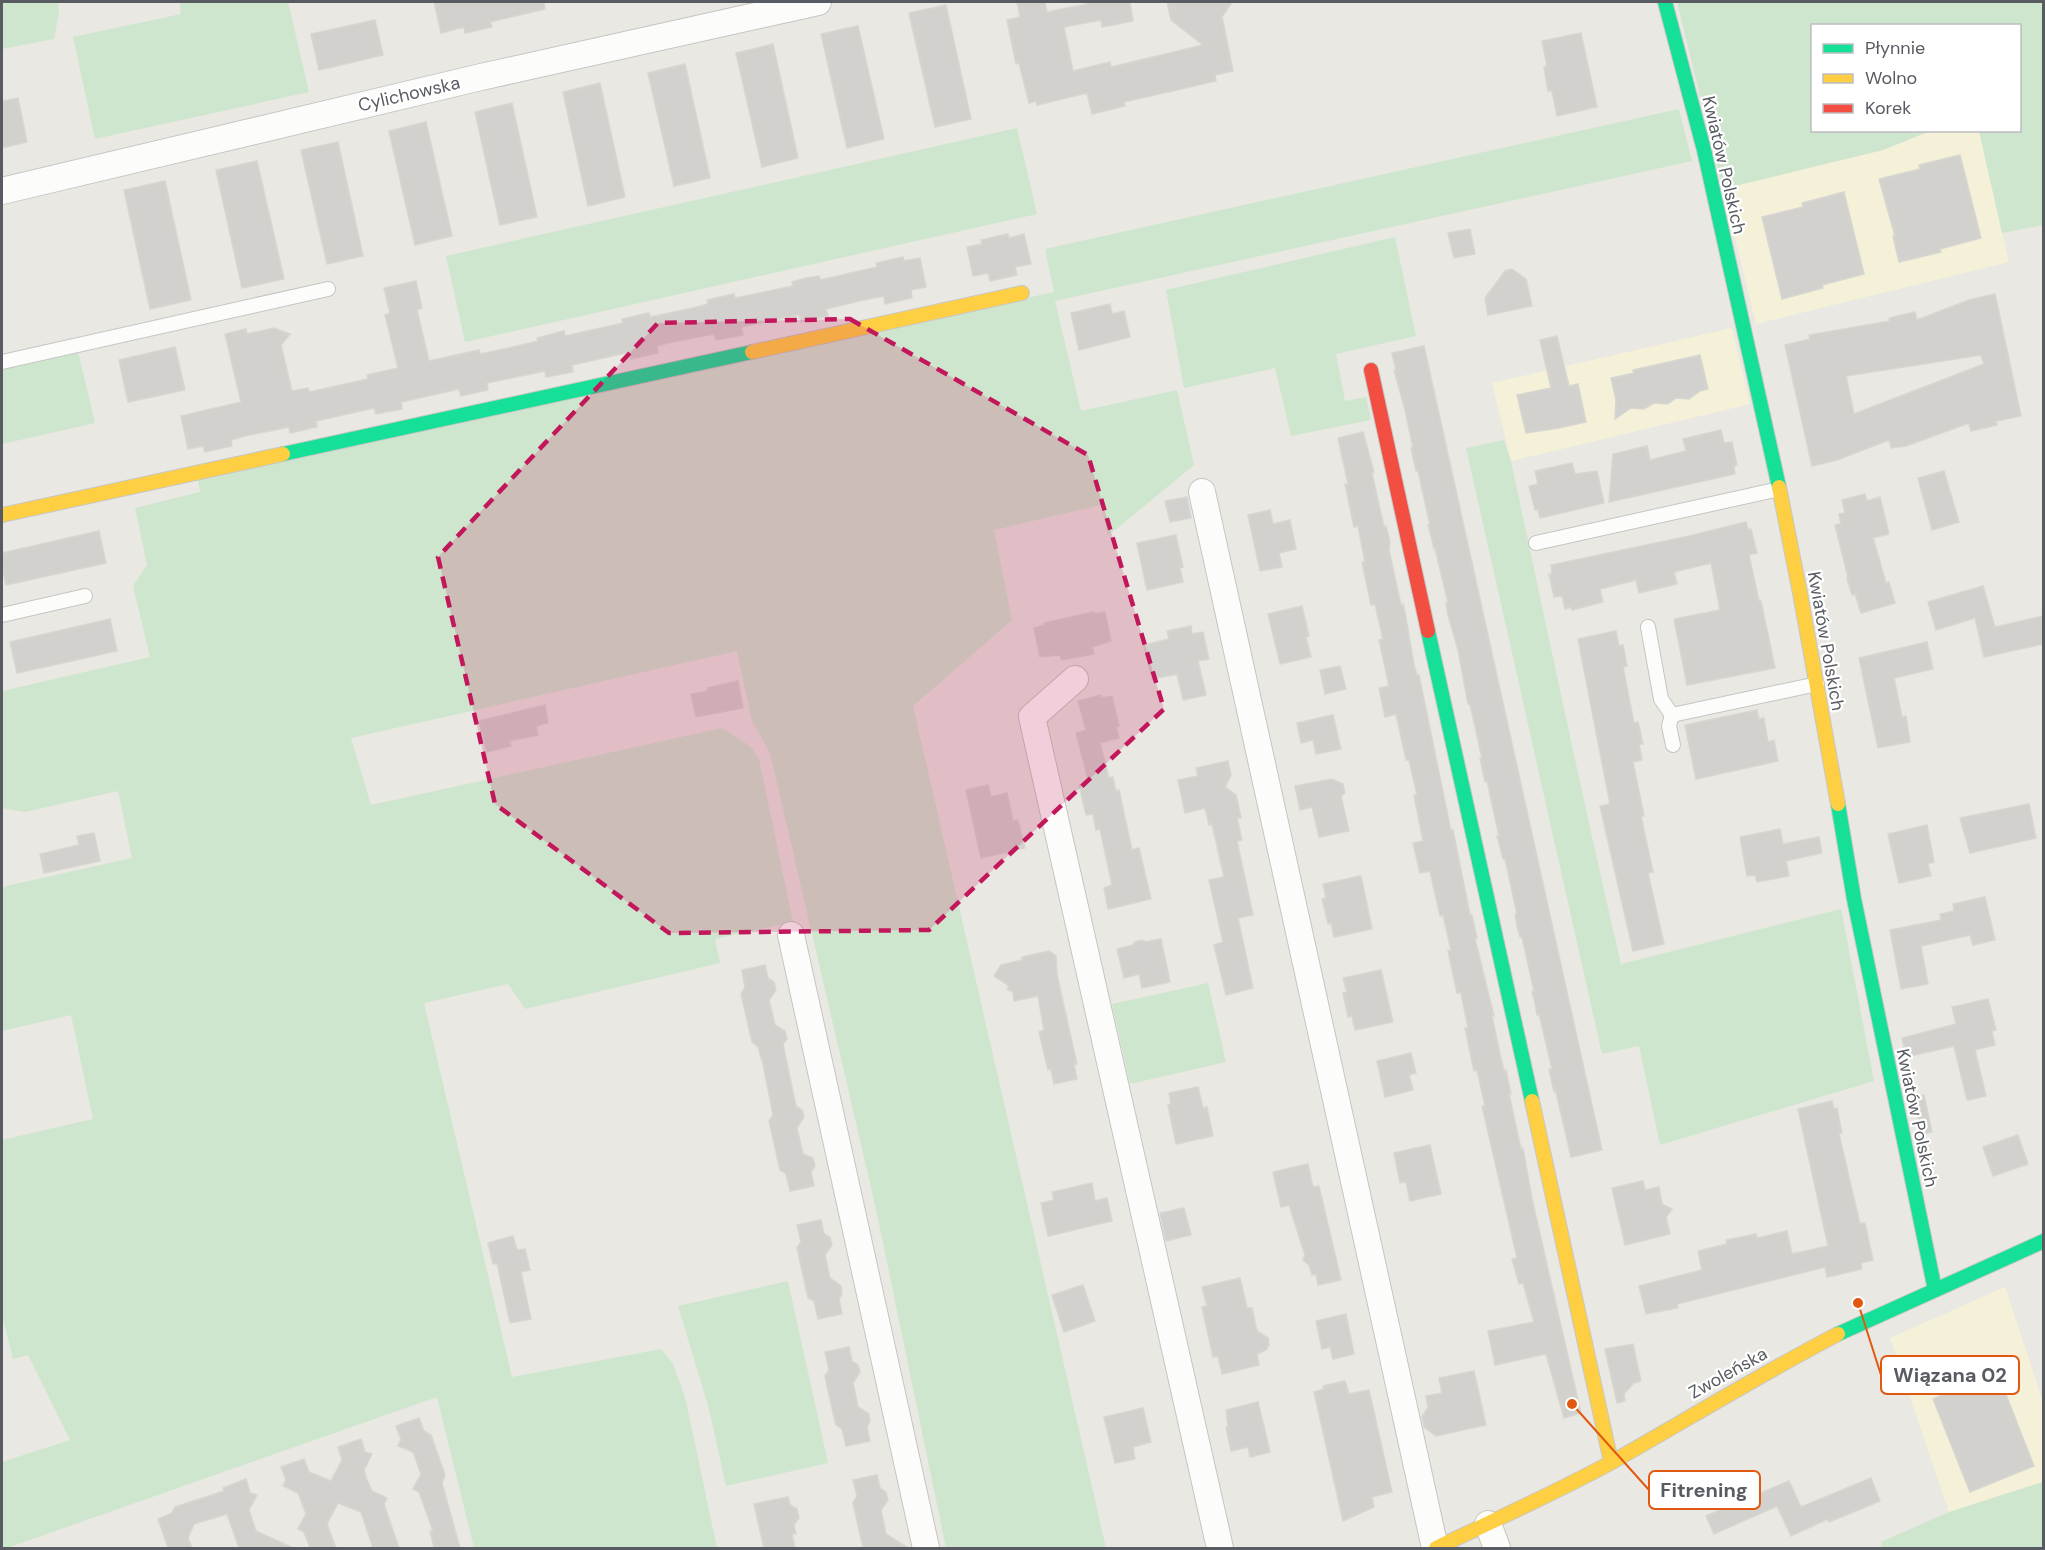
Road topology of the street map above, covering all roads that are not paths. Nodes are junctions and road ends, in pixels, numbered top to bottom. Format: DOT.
graph roads {
  1 [pos="818,2"];
  2 [pos="1665,2"];
  3 [pos="2,191"];
  4 [pos="328,289"];
  5 [pos="1022,293"];
  6 [pos="2,363"];
  7 [pos="1371,370"];
  8 [pos="194,487"];
  9 [pos="1779,489"];
  10 [pos="1202,492"];
  11 [pos="104,507"];
  12 [pos="2,515"];
  13 [pos="1536,543"];
  14 [pos="85,596"];
  15 [pos="2,615"];
  16 [pos="1648,627"];
  17 [pos="1075,679"];
  18 [pos="1817,684"];
  19 [pos="1672,716"];
  20 [pos="1673,745"];
  21 [pos="792,935"];
  22 [pos="2043,1241"];
  23 [pos="1935,1290"];
  24 [pos="1611,1462"];
  25 [pos="1488,1524"];
  26 [pos="926,1548"];
  27 [pos="1220,1548"];
  28 [pos="1436,1548"];
  29 [pos="1497,1548"];
  1 -- 3 [label="street, Cylichowska"];
  2 -- 9 [label="street, Kwiatów Polskich"];
  4 -- 6 [label="lane"];
  5 -- 12 [label="street"];
  7 -- 24 [label="street"];
  8 -- 11 [label="lane"];
  9 -- 13 [label="lane"];
  9 -- 18 [label="street, Kwiatów Polskich"];
  10 -- 28 [label="street"];
  14 -- 15 [label="lane"];
  16 -- 19 [label="lane"];
  17 -- 27 [label="street"];
  18 -- 19 [label="lane"];
  18 -- 23 [label="street, Kwiatów Polskich"];
  19 -- 20 [label="lane"];
  21 -- 26 [label="street"];
  22 -- 23 [label="street, Zwoleńska"];
  23 -- 24 [label="street, Zwoleńska"];
  24 -- 25 [label="street, Zwoleńska"];
  25 -- 28 [label="street, Zwoleńska"];
  25 -- 29 [label="street"];
}
